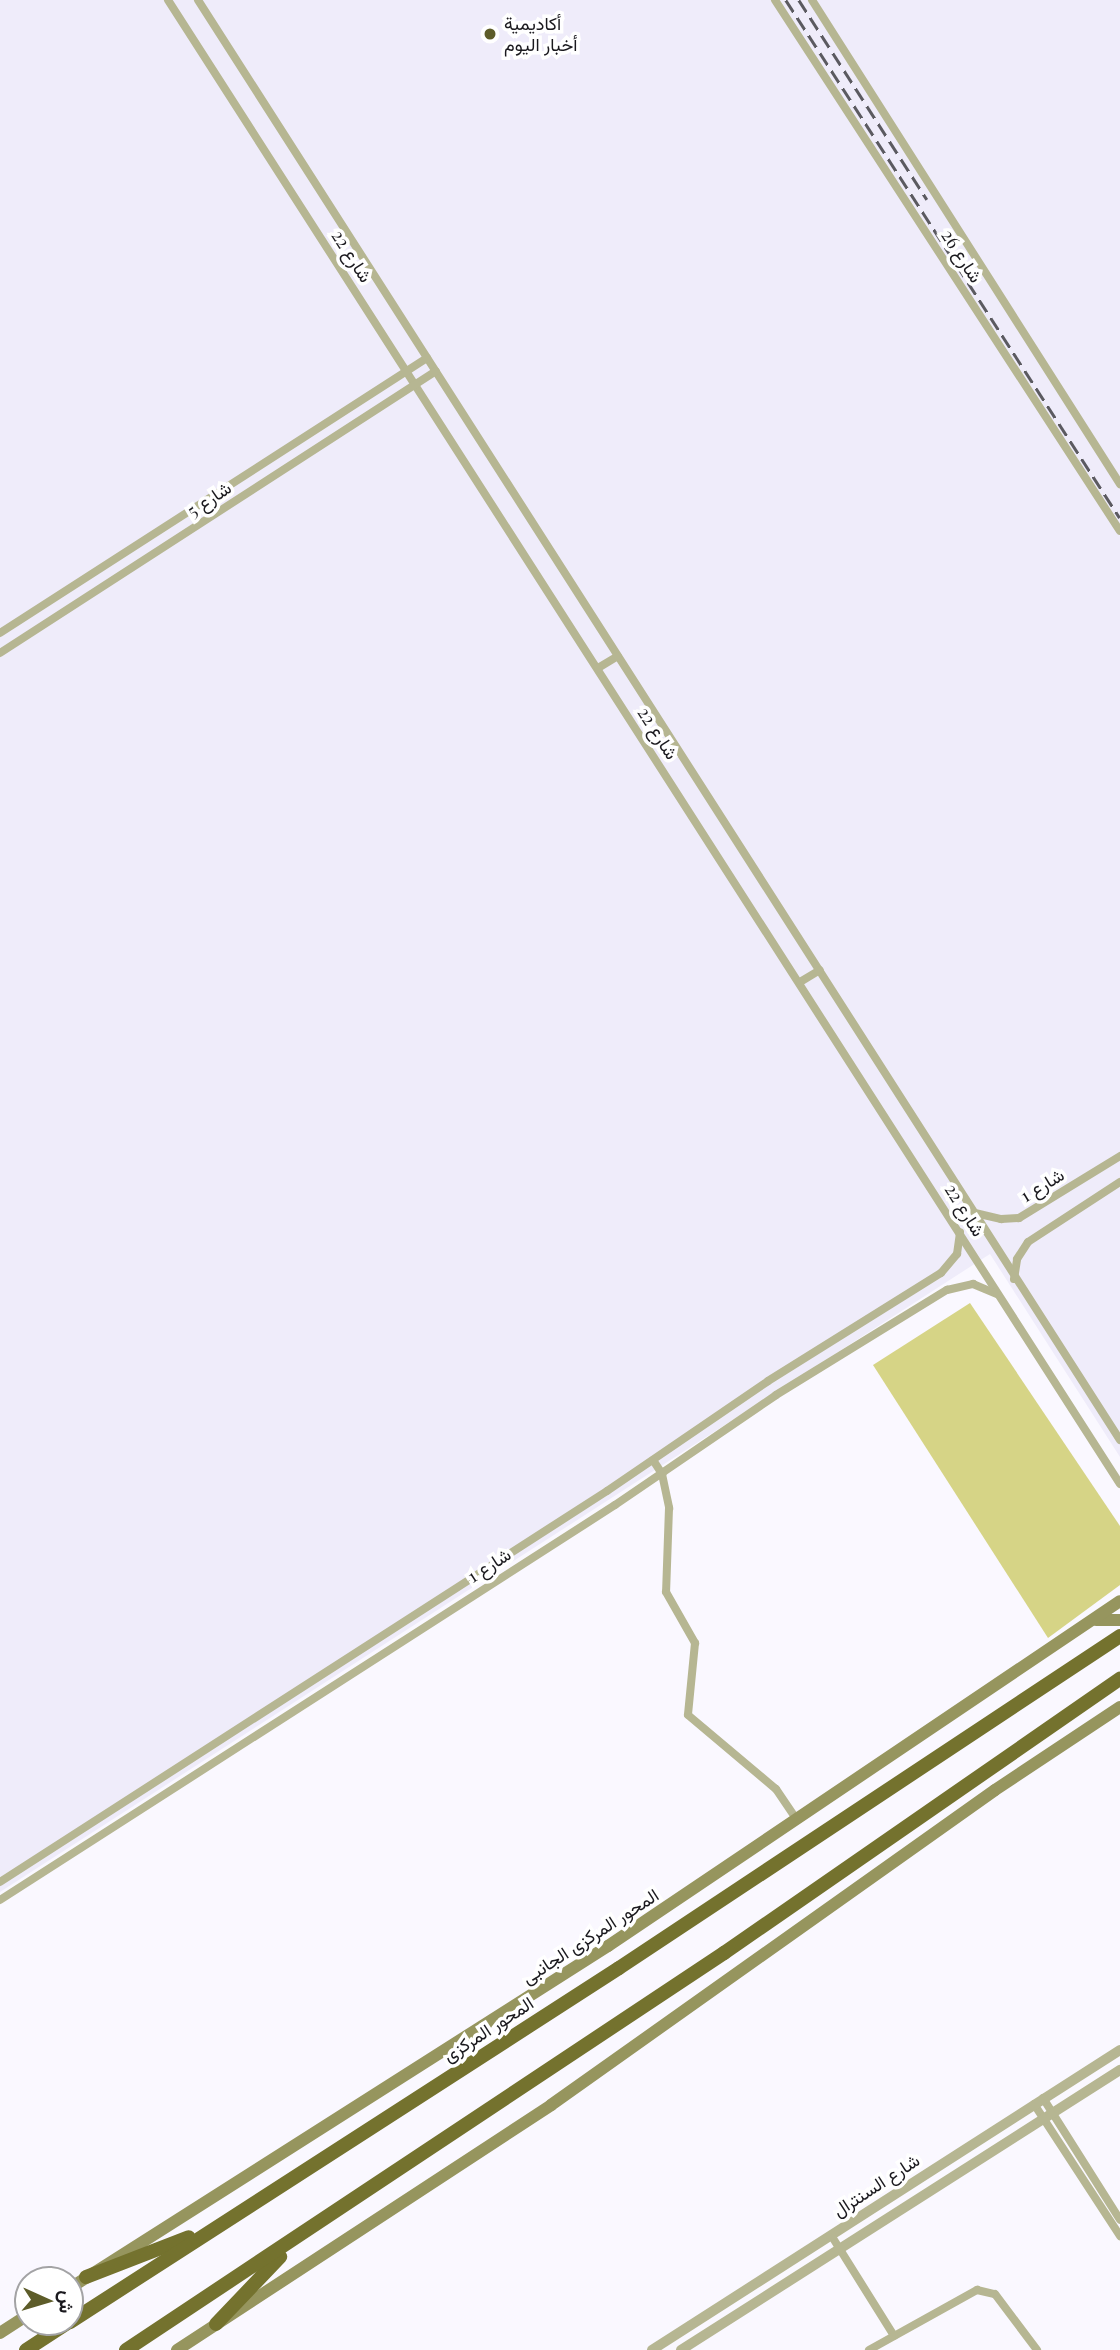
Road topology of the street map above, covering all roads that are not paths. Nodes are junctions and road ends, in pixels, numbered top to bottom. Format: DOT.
graph roads {
  1 [pos="168,0"];
  2 [pos="198,0"];
  3 [pos="775,0"];
  4 [pos="812,0"];
  5 [pos="427,358"];
  6 [pos="406,371"];
  7 [pos="436,371"];
  8 [pos="416,385"];
  9 [pos="1120,484"];
  10 [pos="1120,531"];
  11 [pos="0,633"];
  12 [pos="0,653"];
  13 [pos="618,656"];
  14 [pos="598,668"];
  15 [pos="820,970"];
  16 [pos="800,982"];
  17 [pos="1120,1156"];
  18 [pos="1120,1182"];
  19 [pos="975,1213"];
  20 [pos="959,1229"];
  21 [pos="1014,1279"];
  22 [pos="1000,1296"];
  23 [pos="1120,1440"];
  24 [pos="653,1460"];
  25 [pos="662,1474"];
  26 [pos="1120,1484"];
  27 [pos="1120,1601"];
  28 [pos="1095,1620"];
  29 [pos="1120,1620"];
  30 [pos="1120,1636"];
  31 [pos="1120,1679"];
  32 [pos="1120,1707"];
  33 [pos="100,1817"];
  34 [pos="796,1819"];
  35 [pos="108,1830"];
  36 [pos="0,1882"];
  37 [pos="0,1900"];
  38 [pos="1120,2050"];
  39 [pos="1120,2070"];
  40 [pos="1038,2101"];
  41 [pos="1048,2116"];
  42 [pos="1116,2206"];
  43 [pos="1120,2220"];
  44 [pos="216,2226"];
  45 [pos="831,2235"];
  46 [pos="1120,2236"];
  47 [pos="295,2241"];
  48 [pos="839,2249"];
  49 [pos="86,2277"];
  50 [pos="84,2313"];
  51 [pos="216,2324"];
  52 [pos="48,2336"];
  53 [pos="894,2336"];
  54 [pos="26,2350"];
  55 [pos="126,2350"];
  56 [pos="177,2350"];
  57 [pos="652,2350"];
  58 [pos="681,2350"];
  59 [pos="869,2350"];
  60 [pos="1037,2350"];
  1 -- 6 [label="street, شارع 22"];
  2 -- 5 [label="street, شارع 22"];
  3 -- 10 [label="street, شارع 26"];
  4 -- 9 [label="street, شارع 26"];
  5 -- 6 [label="street, شارع 5"];
  5 -- 7 [label="street, شارع 22"];
  6 -- 8 [label="street, شارع 22"];
  6 -- 11 [label="street, شارع 5"];
  7 -- 8 [label="street, شارع 5"];
  7 -- 13 [label="street, شارع 22"];
  8 -- 12 [label="street, شارع 5"];
  8 -- 14 [label="street, شارع 22"];
  13 -- 14 [label="street"];
  13 -- 15 [label="street, شارع 22"];
  14 -- 16 [label="street, شارع 22"];
  15 -- 16 [label="street"];
  15 -- 19 [label="street, شارع 22"];
  16 -- 20 [label="street, شارع 22"];
  17 -- 19 [label="street, شارع 1"];
  18 -- 21 [label="street"];
  19 -- 21 [label="street, شارع 22"];
  20 -- 22 [label="street, شارع 22"];
  20 -- 24 [label="street, شارع 1"];
  21 -- 23 [label="street, شارع 22"];
  22 -- 25 [label="street, شارع 1"];
  22 -- 26 [label="street, شارع 22"];
  24 -- 25 [label="street"];
  24 -- 33 [label="street, شارع 1"];
  25 -- 34 [label="street"];
  25 -- 35 [label="street, شارع 1"];
  27 -- 28 [label="main road, المحور المركزى الجانبى"];
  28 -- 29 [label="main road"];
  28 -- 34 [label="main road, المحور المركزى الجانبى"];
  30 -- 44 [label="highway, المحور المركزى"];
  31 -- 47 [label="highway"];
  32 -- 51 [label="main road"];
  33 -- 35 [label="street"];
  33 -- 36 [label="street, شارع 1"];
  34 -- 49 [label="main road, المحور المركزى الجانبى"];
  35 -- 37 [label="street, شارع 1"];
  38 -- 40 [label="street, شارع السنترال"];
  39 -- 41 [label="street, شارع السنترال"];
  40 -- 41 [label="street"];
  40 -- 45 [label="street, شارع السنترال"];
  41 -- 42 [label="street"];
  41 -- 46 [label="street"];
  41 -- 48 [label="street, شارع السنترال"];
  42 -- 43 [label="street"];
  44 -- 49 [label="highway"];
  44 -- 50 [label="highway, المحور المركزى"];
  45 -- 48 [label="street"];
  45 -- 57 [label="street, شارع السنترال"];
  47 -- 51 [label="highway"];
  47 -- 55 [label="highway"];
  48 -- 53 [label="street"];
  48 -- 58 [label="street, شارع السنترال"];
  51 -- 56 [label="main road"];
  52 -- 54 [label="highway, المحور المركزى"];
  53 -- 59 [label="street"];
  53 -- 60 [label="street"];
}
